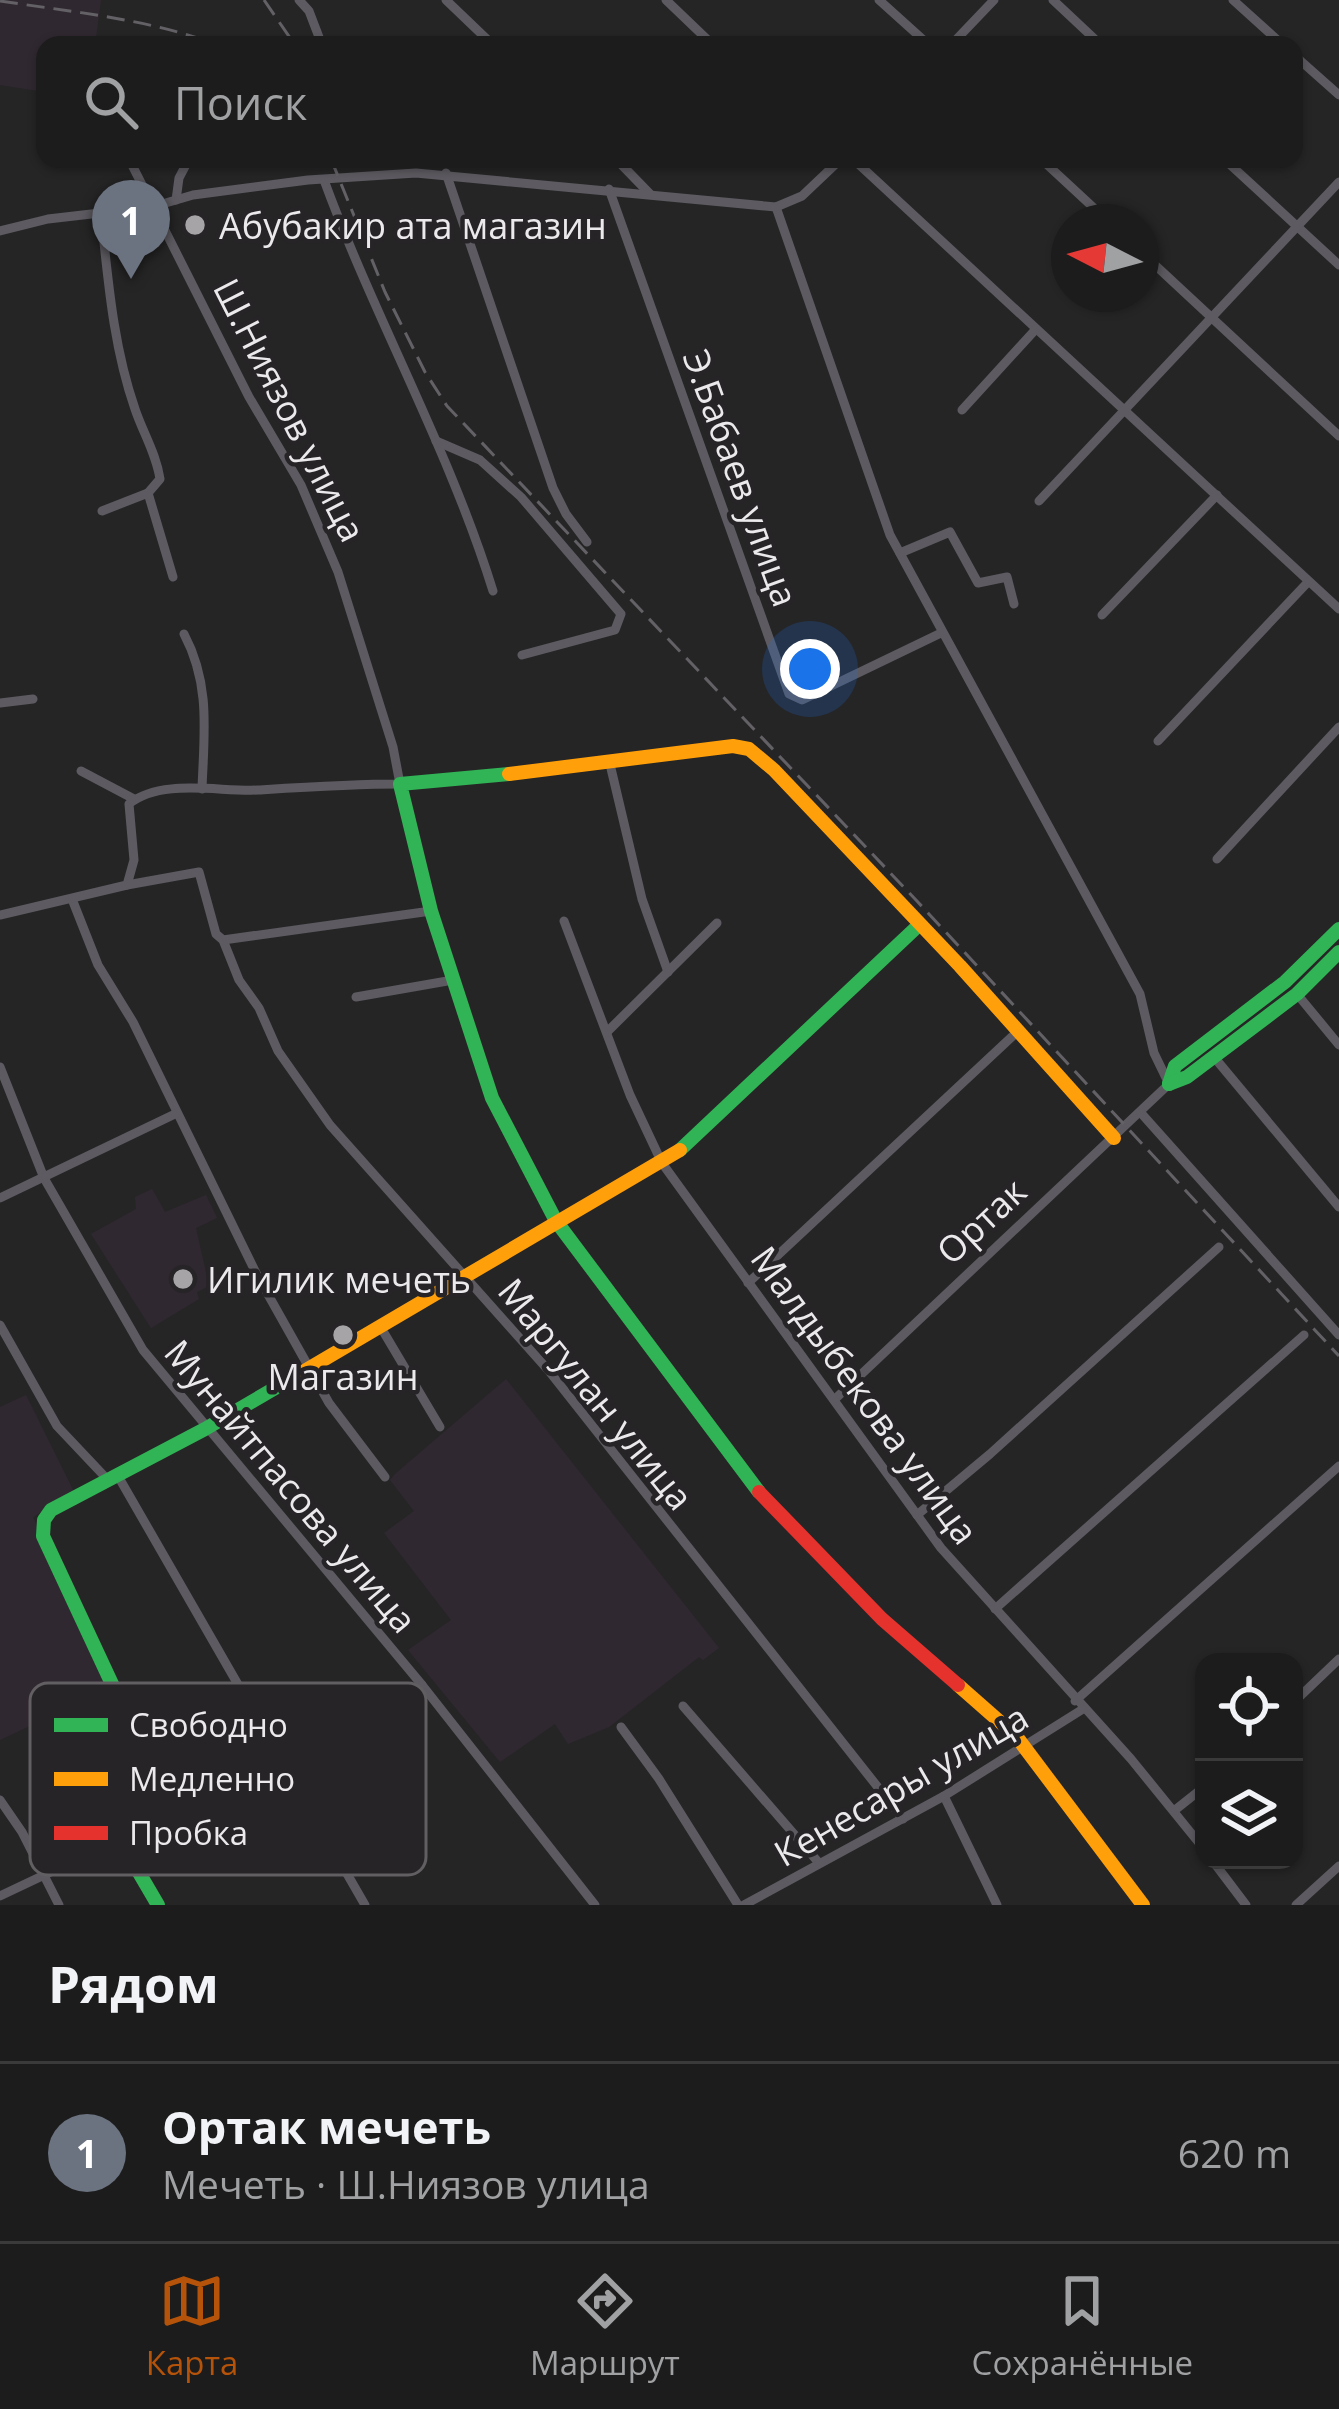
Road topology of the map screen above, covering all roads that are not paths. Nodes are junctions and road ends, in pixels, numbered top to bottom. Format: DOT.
graph roads {
  1 [pos="446,0"];
  2 [pos="665,0"];
  3 [pos="879,0"];
  4 [pos="994,0"];
  5 [pos="1053,0"];
  6 [pos="1233,0"];
  7 [pos="302,1"];
  8 [pos="318,36"];
  9 [pos="484,36"];
  10 [pos="703,36"];
  11 [pos="919,36"];
  12 [pos="960,36"];
  13 [pos="1091,36"];
  14 [pos="1272,36"];
  15 [pos="1303,63"];
  16 [pos="1339,95"];
  17 [pos="133,168"];
  18 [pos="184,168"];
  19 [pos="368,168"];
  20 [pos="625,168"];
  21 [pos="828,168"];
  22 [pos="863,168"];
  23 [pos="1051,168"];
  24 [pos="1234,168"];
  25 [pos="446,173"];
  26 [pos="371,176"];
  27 [pos="324,179"];
  28 [pos="1339,182"];
  29 [pos="609,189"];
  30 [pos="650,194"];
  31 [pos="176,200"];
  32 [pos="1090,204"];
  33 [pos="152,207"];
  34 [pos="776,207"];
  35 [pos="100,214"];
  36 [pos="1298,226"];
  37 [pos="0,231"];
  38 [pos="1339,265"];
  39 [pos="1159,269"];
  40 [pos="1211,318"];
  41 [pos="1036,329"];
  42 [pos="1124,409"];
  43 [pos="962,410"];
  44 [pos="1339,436"];
  45 [pos="436,441"];
  46 [pos="148,493"];
  47 [pos="1217,495"];
  48 [pos="1039,501"];
  49 [pos="102,511"];
  50 [pos="587,542"];
  51 [pos="900,553"];
  52 [pos="173,577"];
  53 [pos="1308,582"];
  54 [pos="493,591"];
  55 [pos="1014,604"];
  56 [pos="1339,609"];
  57 [pos="1102,615"];
  58 [pos="941,633"];
  59 [pos="184,634"];
  60 [pos="522,655"];
  61 [pos="33,699"];
  62 [pos="0,703"];
  63 [pos="1339,728"];
  64 [pos="1158,741"];
  65 [pos="609,760"];
  66 [pos="81,771"];
  67 [pos="400,784"];
  68 [pos="202,789"];
  69 [pos="134,799"];
  70 [pos="1217,859"];
  71 [pos="127,885"];
  72 [pos="72,899"];
  73 [pos="431,911"];
  74 [pos="0,915"];
  75 [pos="564,921"];
  76 [pos="717,923"];
  77 [pos="919,925"];
  78 [pos="1339,929"];
  79 [pos="224,940"];
  80 [pos="1339,952"];
  81 [pos="668,972"];
  82 [pos="453,980"];
  83 [pos="1297,994"];
  84 [pos="356,997"];
  85 [pos="1018,1031"];
  86 [pos="607,1032"];
  87 [pos="1339,1045"];
  88 [pos="1214,1057"];
  89 [pos="0,1066"];
  90 [pos="1168,1084"];
  91 [pos="4,1091"];
  92 [pos="1141,1113"];
  93 [pos="176,1114"];
  94 [pos="1114,1138"];
  95 [pos="662,1163"];
  96 [pos="44,1178"];
  97 [pos="0,1198"];
  98 [pos="1339,1207"];
  99 [pos="556,1221"];
  100 [pos="1219,1247"];
  101 [pos="463,1276"];
  102 [pos="748,1283"];
  103 [pos="0,1325"];
  104 [pos="380,1326"];
  105 [pos="1304,1335"];
  106 [pos="1339,1335"];
  107 [pos="308,1369"];
  108 [pos="834,1400"];
  109 [pos="440,1427"];
  110 [pos="205,1429"];
  111 [pos="1339,1466"];
  112 [pos="113,1478"];
  113 [pos="385,1478"];
  114 [pos="917,1515"];
  115 [pos="994,1609"];
  116 [pos="1339,1659"];
  117 [pos="112,1683"];
  118 [pos="236,1683"];
  119 [pos="420,1683"];
  120 [pos="426,1690"];
  121 [pos="1303,1693"];
  122 [pos="1079,1705"];
  123 [pos="682,1706"];
  124 [pos="621,1727"];
  125 [pos="1026,1747"];
  126 [pos="1195,1794"];
  127 [pos="944,1796"];
  128 [pos="0,1800"];
  129 [pos="1175,1810"];
  130 [pos="903,1819"];
  131 [pos="1195,1837"];
  132 [pos="30,1851"];
  133 [pos="819,1863"];
  134 [pos="1339,1866"];
  135 [pos="1219,1869"];
  136 [pos="44,1875"];
  137 [pos="140,1875"];
  138 [pos="348,1875"];
  139 [pos="0,1896"];
  140 [pos="59,1905"];
  141 [pos="158,1905"];
  142 [pos="365,1905"];
  143 [pos="595,1905"];
  144 [pos="741,1905"];
  145 [pos="998,1905"];
  146 [pos="1143,1905"];
  147 [pos="1246,1905"];
  148 [pos="1296,1905"];
  1 -- 9 [label="street"];
  2 -- 10 [label="street"];
  3 -- 11 [label="street"];
  4 -- 12 [label="street"];
  5 -- 13 [label="street"];
  6 -- 14 [label="street"];
  7 -- 8 [label="street"];
  15 -- 16 [label="street"];
  17 -- 33 [label="street, Ш.Ниязов улица"];
  18 -- 31 [label="street"];
  19 -- 26 [label="street"];
  20 -- 30 [label="street"];
  21 -- 34 [label="street"];
  22 -- 41 [label="street"];
  23 -- 32 [label="street"];
  24 -- 36 [label="street"];
  25 -- 26 [label="street"];
  25 -- 29 [label="street"];
  25 -- 50 [label="street"];
  26 -- 27 [label="street"];
  27 -- 31 [label="street"];
  27 -- 45 [label="street"];
  28 -- 36 [label="street"];
  29 -- 30 [label="street"];
  29 -- 58 [label="street, Э.Бабаев улица"];
  30 -- 34 [label="street"];
  31 -- 33 [label="street"];
  33 -- 35 [label="street"];
  33 -- 67 [label="street, Ш.Ниязов улица"];
  34 -- 51 [label="street"];
  35 -- 37 [label="street"];
  35 -- 46 [label="street"];
  36 -- 38 [label="street"];
  36 -- 40 [label="street"];
  39 -- 40 [label="street"];
  40 -- 42 [label="street"];
  40 -- 44 [label="street"];
  41 -- 42 [label="street"];
  41 -- 43 [label="street"];
  42 -- 47 [label="street"];
  42 -- 48 [label="street"];
  45 -- 54 [label="street"];
  45 -- 60 [label="street"];
  46 -- 49 [label="street"];
  46 -- 52 [label="street"];
  47 -- 53 [label="street"];
  47 -- 57 [label="street"];
  51 -- 55 [label="street"];
  51 -- 58 [label="street"];
  53 -- 56 [label="street"];
  53 -- 64 [label="street"];
  58 -- 90 [label="street"];
  59 -- 68 [label="street"];
  61 -- 62 [label="street"];
  63 -- 70 [label="street"];
  65 -- 67 [label="street"];
  65 -- 77 [label="street"];
  65 -- 81 [label="street"];
  66 -- 69 [label="street"];
  67 -- 68 [label="street"];
  67 -- 73 [label="street, Ш.Ниязов улица"];
  68 -- 69 [label="street"];
  69 -- 71 [label="street"];
  71 -- 72 [label="street"];
  71 -- 79 [label="street, Маргулан улица"];
  72 -- 74 [label="street"];
  72 -- 93 [label="street"];
  73 -- 79 [label="street"];
  73 -- 82 [label="street, Ш.Ниязов улица"];
  75 -- 86 [label="street, Малдыбекова улица"];
  76 -- 81 [label="street"];
  77 -- 85 [label="street"];
  77 -- 95 [label="street"];
  78 -- 90 [label="street, Ортак"];
  79 -- 101 [label="street, Маргулан улица"];
  80 -- 83 [label="street, Ортак"];
  81 -- 86 [label="street"];
  82 -- 84 [label="street"];
  82 -- 99 [label="street, Ш.Ниязов улица"];
  83 -- 87 [label="street"];
  83 -- 88 [label="street, Ортак"];
  85 -- 94 [label="street"];
  85 -- 102 [label="street"];
  86 -- 95 [label="street, Малдыбекова улица"];
  88 -- 90 [label="street, Ортак"];
  88 -- 98 [label="street"];
  89 -- 91 [label="street, Мунайтпасова улица"];
  90 -- 92 [label="street, Ортак"];
  91 -- 96 [label="street, Мунайтпасова улица"];
  92 -- 94 [label="street, Ортак"];
  92 -- 106 [label="street"];
  93 -- 96 [label="street"];
  93 -- 107 [label="street"];
  94 -- 108 [label="street, Ортак"];
  95 -- 99 [label="street"];
  95 -- 102 [label="street, Малдыбекова улица"];
  96 -- 97 [label="street"];
  96 -- 110 [label="street, Мунайтпасова улица"];
  99 -- 101 [label="street"];
  99 -- 125 [label="street, Ш.Ниязов улица"];
  100 -- 114 [label="street"];
  101 -- 104 [label="street"];
  101 -- 130 [label="street, Маргулан улица"];
  102 -- 108 [label="street, Малдыбекова улица"];
  103 -- 112 [label="street"];
  104 -- 107 [label="street"];
  104 -- 109 [label="street"];
  105 -- 115 [label="street"];
  107 -- 110 [label="street"];
  107 -- 113 [label="street"];
  108 -- 114 [label="street, Малдыбекова улица"];
  110 -- 112 [label="street"];
  110 -- 119 [label="street, Мунайтпасова улица"];
  111 -- 122 [label="street, Кенесары улица"];
  112 -- 117 [label="street"];
  112 -- 118 [label="street"];
  114 -- 115 [label="street, Малдыбекова улица"];
  115 -- 122 [label="street, Малдыбекова улица"];
  116 -- 121 [label="street"];
  120 -- 143 [label="street, Мунайтпасова улица"];
  122 -- 125 [label="street, Кенесары улица"];
  122 -- 129 [label="street, Малдыбекова улица"];
  123 -- 133 [label="street"];
  124 -- 144 [label="street"];
  125 -- 127 [label="street, Кенесары улица"];
  125 -- 146 [label="street, Ш.Ниязов улица"];
  126 -- 129 [label="street"];
  127 -- 130 [label="street, Кенесары улица"];
  127 -- 145 [label="street"];
  128 -- 132 [label="street"];
  129 -- 131 [label="street, Малдыбекова улица"];
  130 -- 133 [label="street, Кенесары улица"];
  133 -- 144 [label="street, Кенесары улица"];
  134 -- 148 [label="street"];
  135 -- 147 [label="street"];
  136 -- 139 [label="street"];
  136 -- 140 [label="street"];
  137 -- 141 [label="street"];
  138 -- 142 [label="street"];
}
